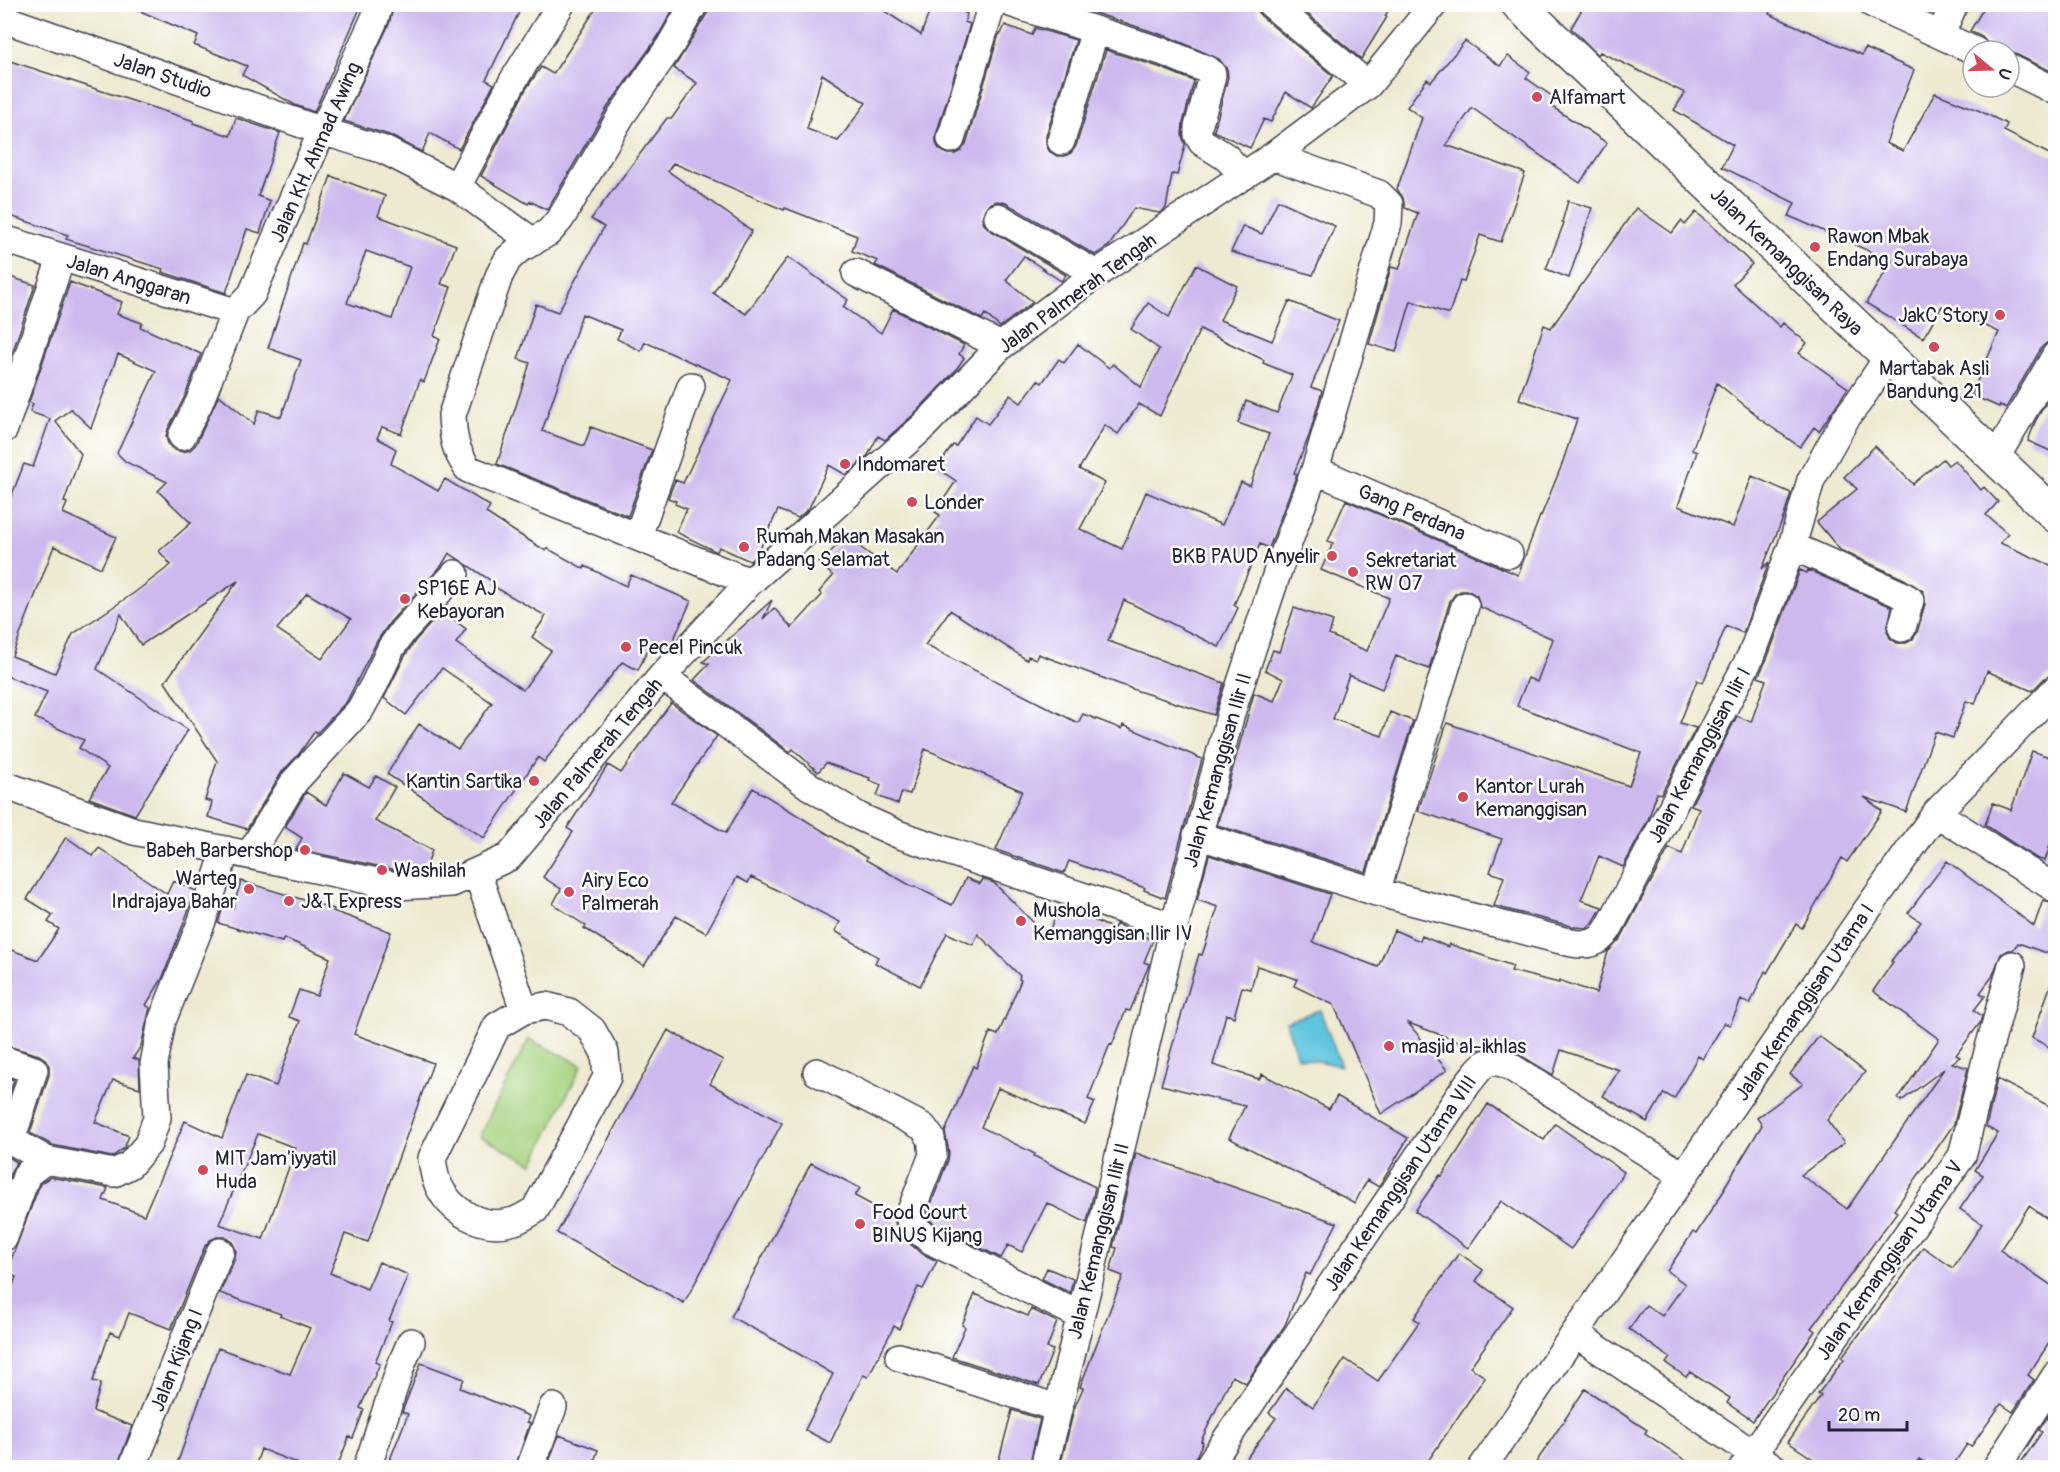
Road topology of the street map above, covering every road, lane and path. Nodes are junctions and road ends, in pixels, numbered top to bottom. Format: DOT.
graph roads {
  1 [pos="379,4"];
  2 [pos="561,4"];
  3 [pos="694,4"];
  4 [pos="992,4"];
  5 [pos="1013,4"];
  6 [pos="1271,4"];
  7 [pos="1434,4"];
  8 [pos="1518,4"];
  9 [pos="1873,4"];
  10 [pos="1954,4"];
  11 [pos="4,20"];
  12 [pos="1095,31"];
  13 [pos="1941,34"];
  14 [pos="1961,44"];
  15 [pos="2021,74"];
  16 [pos="1368,86"];
  17 [pos="2055,91"];
  18 [pos="322,131"];
  19 [pos="951,139"];
  20 [pos="1061,141"];
  21 [pos="1274,156"];
  22 [pos="1244,176"];
  23 [pos="457,187"];
  24 [pos="998,217"];
  25 [pos="4,239"];
  26 [pos="533,242"];
  27 [pos="61,258"];
  28 [pos="856,273"];
  29 [pos="1096,274"];
  30 [pos="242,305"];
  31 [pos="1001,346"];
  32 [pos="2055,355"];
  33 [pos="1888,357"];
  34 [pos="691,386"];
  35 [pos="4,429"];
  36 [pos="182,436"];
  37 [pos="1995,459"];
  38 [pos="1315,470"];
  39 [pos="2055,516"];
  40 [pos="638,536"];
  41 [pos="1792,546"];
  42 [pos="1509,554"];
  43 [pos="455,574"];
  44 [pos="750,582"];
  45 [pos="1465,606"];
  46 [pos="1902,628"];
  47 [pos="662,676"];
  48 [pos="2055,689"];
  49 [pos="4,785"];
  50 [pos="1936,813"];
  51 [pos="1197,835"];
  52 [pos="238,852"];
  53 [pos="477,872"];
  54 [pos="2055,889"];
  55 [pos="1376,892"];
  56 [pos="1174,927"];
  57 [pos="2012,965"];
  58 [pos="524,1010"];
  59 [pos="4,1060"];
  60 [pos="817,1072"];
  61 [pos="46,1160"];
  62 [pos="1684,1176"];
  63 [pos="4,1237"];
  64 [pos="220,1252"];
  65 [pos="1079,1315"];
  66 [pos="1576,1334"];
  67 [pos="411,1342"];
  68 [pos="899,1357"];
  69 [pos="2055,1375"];
  70 [pos="553,1407"];
  71 [pos="1057,1410"];
  72 [pos="1757,1463"];
  73 [pos="132,1467"];
  74 [pos="367,1467"];
  75 [pos="530,1467"];
  76 [pos="1044,1467"];
  77 [pos="1207,1467"];
  78 [pos="1482,1467"];
  79 [pos="1996,1467"];
  1 -- 18 [label="street, Jalan KH. Ahmad Awing"];
  2 -- 23 [label="street"];
  3 -- 26 [label="street"];
  4 -- 19 [label="street"];
  5 -- 12 [label="street"];
  6 -- 16 [label="street"];
  7 -- 16 [label="street, Jalan Palmerah Tengah"];
  8 -- 33 [label="main road, Jalan Kemanggisan Raya"];
  9 -- 13 [label="street"];
  10 -- 13 [label="street"];
  11 -- 18 [label="street, Jalan Studio"];
  12 -- 20 [label="street"];
  12 -- 22 [label="street"];
  13 -- 14 [label="street"];
  15 -- 17 [label="street"];
  16 -- 21 [label="street, Jalan Palmerah Tengah"];
  18 -- 23 [label="street, Jalan Studio"];
  18 -- 30 [label="street, Jalan KH. Ahmad Awing"];
  21 -- 22 [label="street, Jalan Palmerah Tengah"];
  21 -- 38 [label="street, Jalan Kemanggisan Ilir II"];
  22 -- 29 [label="street, Jalan Palmerah Tengah"];
  23 -- 26 [label="street, Jalan Studio"];
  24 -- 29 [label="street"];
  25 -- 27 [label="street, Jalan Anggaran"];
  26 -- 40 [label="street"];
  27 -- 30 [label="street, Jalan Anggaran"];
  27 -- 35 [label="street"];
  28 -- 31 [label="street"];
  29 -- 31 [label="street, Jalan Palmerah Tengah"];
  30 -- 36 [label="street, Jalan KH. Ahmad Awing"];
  31 -- 44 [label="street, Jalan Palmerah Tengah"];
  32 -- 37 [label="street"];
  33 -- 37 [label="main road, Jalan Kemanggisan Raya"];
  33 -- 41 [label="street, Jalan Kemanggisan Ilir I"];
  34 -- 40 [label="street"];
  37 -- 39 [label="main road, Jalan Kemanggisan Raya"];
  38 -- 42 [label="street, Gang Perdana"];
  38 -- 51 [label="street, Jalan Kemanggisan Ilir II"];
  40 -- 44 [label="street"];
  41 -- 46 [label="street"];
  41 -- 55 [label="street, Jalan Kemanggisan Ilir I"];
  43 -- 52 [label="street"];
  44 -- 47 [label="street, Jalan Palmerah Tengah"];
  45 -- 55 [label="street"];
  47 -- 53 [label="street, Jalan Palmerah Tengah"];
  47 -- 56 [label="street"];
  48 -- 50 [label="street, Jalan Kemanggisan Utama I"];
  49 -- 52 [label="street, Jalan Palmerah Tengah"];
  50 -- 54 [label="street"];
  50 -- 62 [label="street, Jalan Kemanggisan Utama I"];
  51 -- 55 [label="street"];
  51 -- 56 [label="street, Jalan Kemanggisan Ilir II"];
  52 -- 53 [label="street, Jalan Palmerah Tengah"];
  52 -- 61 [label="street"];
  53 -- 58 [label="street"];
  56 -- 65 [label="street, Jalan Kemanggisan Ilir II"];
  57 -- 72 [label="street, Jalan Kemanggisan Utama V"];
  58 -- 58 [label="street"];
  59 -- 61 [label="street"];
  60 -- 65 [label="street"];
  61 -- 63 [label="street"];
  62 -- 66 [label="street, Jalan Kemanggisan Utama I"];
  62 -- 77 [label="street, Jalan Kemanggisan Utama VIII"];
  64 -- 73 [label="street, Jalan Kijang I"];
  65 -- 71 [label="street, Jalan Kemanggisan Ilir II"];
  66 -- 72 [label="street"];
  66 -- 78 [label="street, Jalan Kemanggisan Utama I"];
  67 -- 74 [label="street"];
  68 -- 71 [label="street"];
  69 -- 79 [label="street"];
  70 -- 75 [label="street"];
  71 -- 76 [label="street, Jalan Kemanggisan Ilir II"];
}
